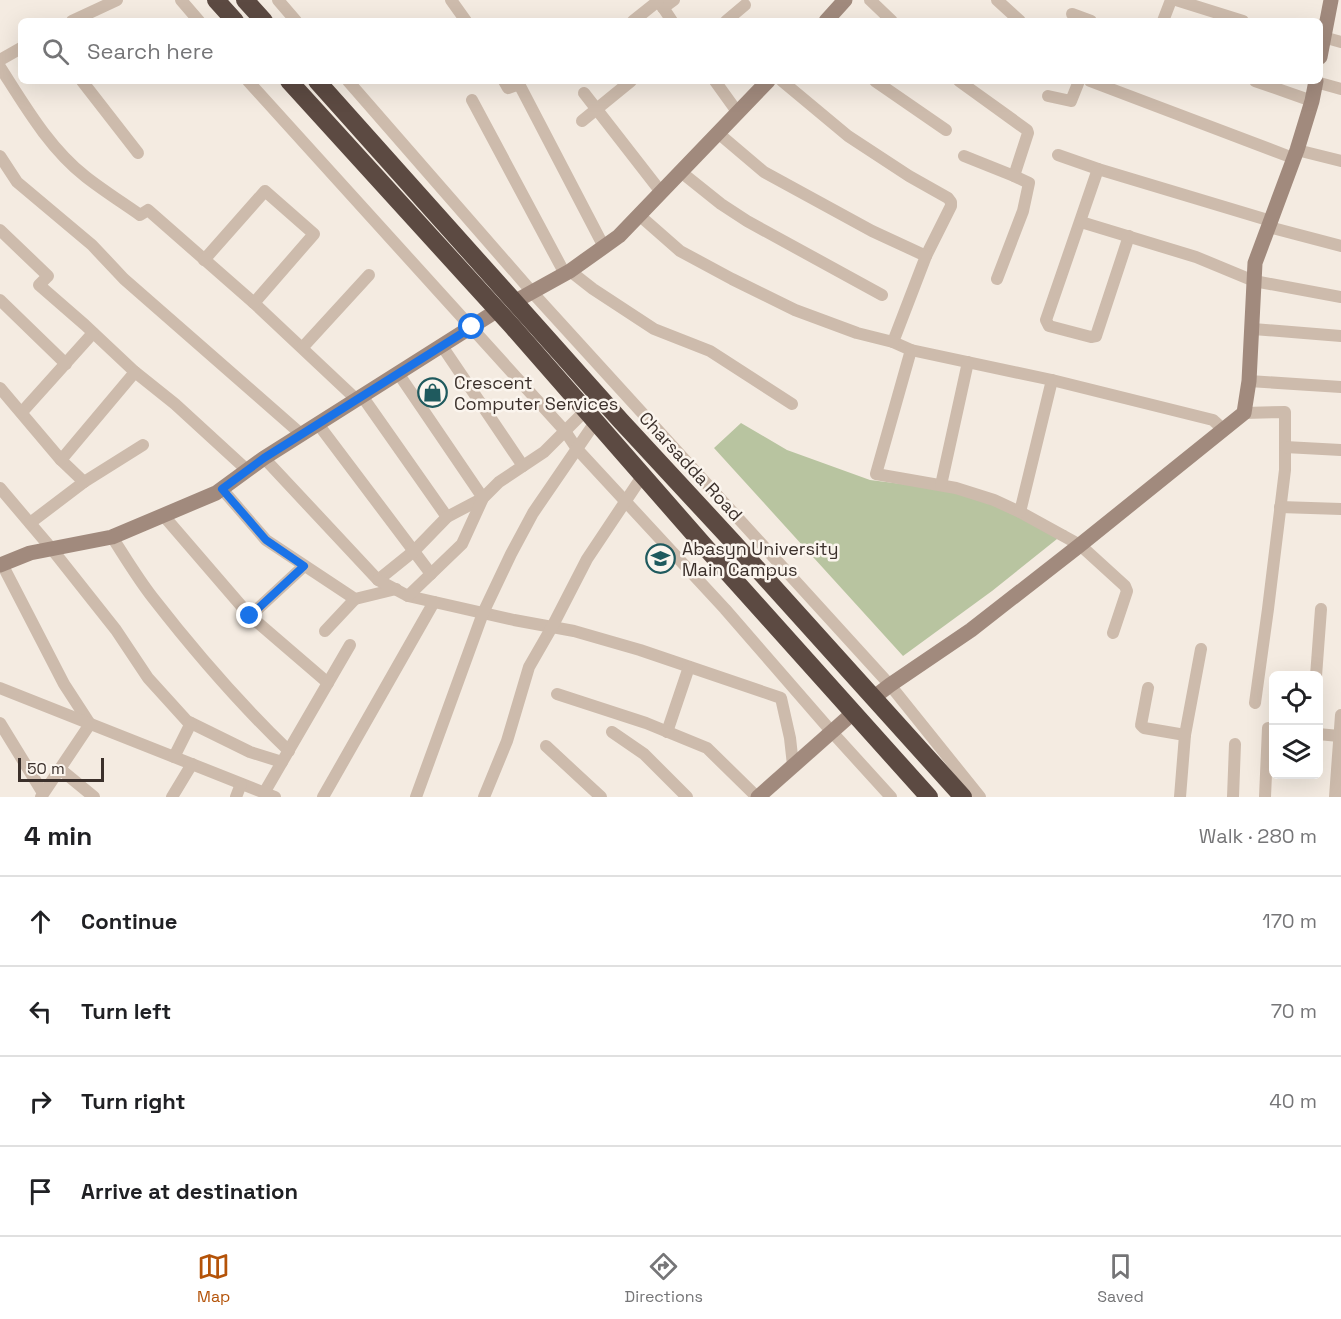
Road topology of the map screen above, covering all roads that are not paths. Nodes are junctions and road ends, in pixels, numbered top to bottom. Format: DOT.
graph roads {
  1 [pos="117,0"];
  2 [pos="181,0"];
  3 [pos="216,0"];
  4 [pos="245,0"];
  5 [pos="278,0"];
  6 [pos="452,0"];
  7 [pos="674,0"];
  8 [pos="845,0"];
  9 [pos="870,0"];
  10 [pos="997,0"];
  11 [pos="1171,0"];
  12 [pos="1176,0"];
  13 [pos="1331,0"];
  14 [pos="660,3"];
  15 [pos="745,5"];
  16 [pos="1072,14"];
  17 [pos="78,18"];
  18 [pos="196,18"];
  19 [pos="232,18"];
  20 [pos="261,18"];
  21 [pos="293,18"];
  22 [pos="463,18"];
  23 [pos="638,18"];
  24 [pos="670,18"];
  25 [pos="730,18"];
  26 [pos="829,18"];
  27 [pos="889,18"];
  28 [pos="1017,18"];
  29 [pos="1083,18"];
  30 [pos="1164,18"];
  31 [pos="1233,18"];
  32 [pos="1323,37"];
  33 [pos="1341,42"];
  34 [pos="1323,46"];
  35 [pos="18,50"];
  36 [pos="0,60"];
  37 [pos="0,67"];
  38 [pos="84,84"];
  39 [pos="251,84"];
  40 [pos="292,84"];
  41 [pos="320,84"];
  42 [pos="351,84"];
  43 [pos="506,84"];
  44 [pos="519,84"];
  45 [pos="519,84"];
  46 [pos="627,84"];
  47 [pos="717,84"];
  48 [pos="765,84"];
  49 [pos="786,84"];
  50 [pos="879,84"];
  51 [pos="963,84"];
  52 [pos="1078,84"];
  53 [pos="1098,84"];
  54 [pos="1263,84"];
  55 [pos="1316,84"];
  56 [pos="1323,84"];
  57 [pos="1341,89"];
  58 [pos="584,93"];
  59 [pos="1048,96"];
  60 [pos="472,100"];
  61 [pos="1312,101"];
  62 [pos="597,110"];
  63 [pos="738,113"];
  64 [pos="582,121"];
  65 [pos="946,130"];
  66 [pos="718,133"];
  67 [pos="138,153"];
  68 [pos="1295,154"];
  69 [pos="1058,155"];
  70 [pos="0,156"];
  71 [pos="964,156"];
  72 [pos="1341,161"];
  73 [pos="1098,169"];
  74 [pos="681,172"];
  75 [pos="1014,176"];
  76 [pos="661,192"];
  77 [pos="639,215"];
  78 [pos="1081,222"];
  79 [pos="1270,224"];
  80 [pos="0,230"];
  81 [pos="1129,236"];
  82 [pos="1341,246"];
  83 [pos="604,247"];
  84 [pos="926,256"];
  85 [pos="204,260"];
  86 [pos="567,273"];
  87 [pos="369,275"];
  88 [pos="997,279"];
  89 [pos="1254,280"];
  90 [pos="532,292"];
  91 [pos="882,295"];
  92 [pos="1341,297"];
  93 [pos="0,300"];
  94 [pos="514,302"];
  95 [pos="254,303"];
  96 [pos="498,310"];
  97 [pos="472,327"];
  98 [pos="1253,329"];
  99 [pos="93,333"];
  100 [pos="1341,336"];
  101 [pos="893,342"];
  102 [pos="442,346"];
  103 [pos="303,347"];
  104 [pos="911,350"];
  105 [pos="968,362"];
  106 [pos="66,364"];
  107 [pos="135,372"];
  108 [pos="398,373"];
  109 [pos="1052,380"];
  110 [pos="1250,381"];
  111 [pos="1341,387"];
  112 [pos="0,388"];
  113 [pos="359,397"];
  114 [pos="792,404"];
  115 [pos="22,412"];
  116 [pos="1244,412"];
  117 [pos="591,416"];
  118 [pos="318,424"];
  119 [pos="1224,430"];
  120 [pos="565,431"];
  121 [pos="301,434"];
  122 [pos="143,445"];
  123 [pos="1285,447"];
  124 [pos="576,449"];
  125 [pos="1341,450"];
  126 [pos="264,458"];
  127 [pos="62,460"];
  128 [pos="523,466"];
  129 [pos="247,470"];
  130 [pos="643,475"];
  131 [pos="84,482"];
  132 [pos="941,485"];
  133 [pos="0,488"];
  134 [pos="222,489"];
  135 [pos="483,498"];
  136 [pos="626,501"];
  137 [pos="1280,507"];
  138 [pos="1341,509"];
  139 [pos="1020,512"];
  140 [pos="163,515"];
  141 [pos="447,517"];
  142 [pos="30,523"];
  143 [pos="112,537"];
  144 [pos="1080,545"];
  145 [pos="51,548"];
  146 [pos="414,551"];
  147 [pos="1,564"];
  148 [pos="304,566"];
  149 [pos="431,574"];
  150 [pos="764,576"];
  151 [pos="378,580"];
  152 [pos="396,590"];
  153 [pos="745,592"];
  154 [pos="408,596"];
  155 [pos="355,599"];
  156 [pos="434,602"];
  157 [pos="1321,609"];
  158 [pos="483,613"];
  159 [pos="250,616"];
  160 [pos="552,627"];
  161 [pos="325,631"];
  162 [pos="1113,633"];
  163 [pos="350,645"];
  164 [pos="1201,649"];
  165 [pos="689,667"];
  166 [pos="1316,671"];
  167 [pos="328,683"];
  168 [pos="890,685"];
  169 [pos="0,688"];
  170 [pos="1148,688"];
  171 [pos="557,694"];
  172 [pos="873,698"];
  173 [pos="1255,703"];
  174 [pos="853,713"];
  175 [pos="1341,715"];
  176 [pos="0,723"];
  177 [pos="191,723"];
  178 [pos="90,724"];
  179 [pos="1269,728"];
  180 [pos="831,731"];
  181 [pos="612,732"];
  182 [pos="667,732"];
  183 [pos="1323,734"];
  184 [pos="1185,735"];
  185 [pos="1339,736"];
  186 [pos="1235,744"];
  187 [pos="546,746"];
  188 [pos="289,751"];
  189 [pos="174,757"];
  190 [pos="282,762"];
  191 [pos="192,764"];
  192 [pos="793,765"];
  193 [pos="60,769"];
  194 [pos="241,784"];
  195 [pos="42,795"];
  196 [pos="269,795"];
  197 [pos="94,797"];
  198 [pos="172,797"];
  199 [pos="236,797"];
  200 [pos="323,797"];
  201 [pos="416,797"];
  202 [pos="484,797"];
  203 [pos="601,797"];
  204 [pos="687,797"];
  205 [pos="758,797"];
  206 [pos="891,797"];
  207 [pos="929,797"];
  208 [pos="963,797"];
  209 [pos="980,797"];
  210 [pos="1180,797"];
  211 [pos="1233,797"];
  212 [pos="1265,797"];
  213 [pos="1335,797"];
  1 -- 17 [label="street"];
  2 -- 18 [label="street"];
  3 -- 19 [label="highway"];
  4 -- 20 [label="highway"];
  5 -- 21 [label="street"];
  6 -- 22 [label="street"];
  7 -- 14 [label="street"];
  8 -- 26 [label="street"];
  9 -- 27 [label="street"];
  10 -- 28 [label="street"];
  11 -- 30 [label="street"];
  12 -- 31 [label="street"];
  13 -- 32 [label="street"];
  14 -- 23 [label="street"];
  14 -- 24 [label="street"];
  15 -- 25 [label="street"];
  16 -- 29 [label="street"];
  33 -- 34 [label="street"];
  35 -- 36 [label="street"];
  37 -- 85 [label="street"];
  38 -- 67 [label="street"];
  39 -- 97 [label="street"];
  40 -- 96 [label="highway"];
  41 -- 94 [label="highway, Charsadda Road"];
  42 -- 90 [label="street"];
  43 -- 45 [label="street"];
  44 -- 83 [label="street"];
  46 -- 62 [label="street"];
  47 -- 63 [label="street"];
  48 -- 63 [label="street"];
  49 -- 84 [label="street"];
  50 -- 65 [label="street"];
  51 -- 75 [label="street"];
  52 -- 59 [label="street"];
  53 -- 68 [label="street"];
  54 -- 61 [label="street"];
  55 -- 61 [label="street"];
  56 -- 57 [label="street"];
  58 -- 62 [label="street"];
  60 -- 86 [label="street"];
  61 -- 68 [label="street"];
  62 -- 64 [label="street"];
  62 -- 76 [label="street"];
  63 -- 66 [label="street"];
  66 -- 74 [label="street"];
  66 -- 84 [label="street"];
  68 -- 72 [label="street"];
  68 -- 79 [label="street"];
  69 -- 73 [label="street"];
  70 -- 121 [label="street"];
  71 -- 75 [label="street"];
  73 -- 78 [label="street"];
  73 -- 79 [label="street"];
  74 -- 76 [label="street"];
  74 -- 91 [label="street"];
  75 -- 88 [label="street"];
  76 -- 77 [label="street"];
  77 -- 83 [label="street"];
  77 -- 101 [label="street"];
  78 -- 81 [label="street"];
  78 -- 81 [label="street"];
  79 -- 82 [label="street"];
  79 -- 89 [label="street"];
  80 -- 99 [label="street"];
  81 -- 89 [label="street"];
  83 -- 86 [label="street"];
  84 -- 101 [label="street"];
  85 -- 95 [label="street"];
  85 -- 95 [label="street"];
  86 -- 90 [label="street"];
  86 -- 114 [label="street"];
  87 -- 103 [label="street"];
  89 -- 92 [label="street"];
  89 -- 98 [label="street"];
  90 -- 94 [label="street"];
  90 -- 168 [label="street"];
  93 -- 106 [label="street"];
  94 -- 150 [label="highway, Charsadda Road"];
  95 -- 103 [label="street"];
  96 -- 97 [label="street"];
  96 -- 117 [label="highway"];
  97 -- 102 [label="street"];
  97 -- 120 [label="street"];
  98 -- 100 [label="street"];
  98 -- 110 [label="street"];
  99 -- 106 [label="street"];
  99 -- 107 [label="street"];
  101 -- 104 [label="street"];
  102 -- 108 [label="street"];
  102 -- 128 [label="street"];
  103 -- 113 [label="street"];
  104 -- 105 [label="street"];
  104 -- 132 [label="street"];
  105 -- 109 [label="street"];
  105 -- 132 [label="street"];
  106 -- 115 [label="street"];
  107 -- 127 [label="street"];
  107 -- 129 [label="street"];
  108 -- 113 [label="street"];
  108 -- 135 [label="street"];
  109 -- 119 [label="street"];
  109 -- 139 [label="street"];
  110 -- 111 [label="street"];
  110 -- 116 [label="street"];
  112 -- 115 [label="street"];
  113 -- 118 [label="street"];
  113 -- 141 [label="street"];
  115 -- 127 [label="street"];
  116 -- 119 [label="street"];
  116 -- 123 [label="street"];
  117 -- 120 [label="street"];
  117 -- 124 [label="street"];
  117 -- 130 [label="highway"];
  118 -- 121 [label="street"];
  118 -- 146 [label="street"];
  119 -- 144 [label="street"];
  120 -- 124 [label="street"];
  120 -- 128 [label="street"];
  121 -- 126 [label="street"];
  122 -- 131 [label="street"];
  123 -- 125 [label="street"];
  123 -- 137 [label="street"];
  124 -- 136 [label="street"];
  124 -- 158 [label="street"];
  126 -- 129 [label="street"];
  126 -- 151 [label="street"];
  127 -- 131 [label="street"];
  128 -- 135 [label="street"];
  129 -- 134 [label="street"];
  130 -- 136 [label="street"];
  130 -- 153 [label="highway"];
  131 -- 142 [label="street"];
  132 -- 139 [label="street"];
  133 -- 142 [label="street"];
  134 -- 140 [label="street"];
  134 -- 148 [label="street"];
  135 -- 141 [label="street"];
  135 -- 149 [label="street"];
  136 -- 160 [label="street"];
  136 -- 180 [label="street"];
  137 -- 138 [label="street"];
  137 -- 173 [label="street"];
  139 -- 144 [label="street"];
  140 -- 143 [label="street"];
  140 -- 159 [label="street"];
  141 -- 146 [label="street"];
  142 -- 145 [label="street"];
  143 -- 145 [label="street"];
  143 -- 188 [label="street"];
  144 -- 162 [label="street"];
  144 -- 168 [label="street"];
  145 -- 147 [label="street"];
  145 -- 177 [label="street"];
  146 -- 149 [label="street"];
  146 -- 151 [label="street"];
  147 -- 178 [label="street"];
  148 -- 155 [label="street"];
  148 -- 159 [label="street"];
  149 -- 154 [label="street"];
  150 -- 153 [label="highway"];
  150 -- 172 [label="highway, Charsadda Road"];
  151 -- 152 [label="street"];
  152 -- 154 [label="street"];
  152 -- 155 [label="street"];
  153 -- 174 [label="highway"];
  154 -- 156 [label="street"];
  155 -- 161 [label="street"];
  156 -- 158 [label="street"];
  156 -- 200 [label="street"];
  157 -- 166 [label="street"];
  158 -- 160 [label="street"];
  158 -- 201 [label="street"];
  159 -- 167 [label="street"];
  160 -- 165 [label="street"];
  160 -- 202 [label="street"];
  163 -- 167 [label="street"];
  164 -- 184 [label="street"];
  165 -- 182 [label="street"];
  165 -- 192 [label="street"];
  167 -- 188 [label="street"];
  168 -- 172 [label="street"];
  168 -- 209 [label="street"];
  169 -- 178 [label="street"];
  170 -- 184 [label="street"];
  171 -- 182 [label="street"];
  172 -- 208 [label="highway, Charsadda Road"];
  174 -- 180 [label="street"];
  174 -- 207 [label="highway"];
  175 -- 185 [label="street"];
  176 -- 195 [label="street"];
  177 -- 189 [label="street"];
  177 -- 190 [label="street"];
  178 -- 189 [label="street"];
  178 -- 193 [label="street"];
  179 -- 212 [label="street"];
  180 -- 192 [label="street"];
  180 -- 206 [label="street"];
  181 -- 204 [label="street"];
  182 -- 205 [label="street"];
  183 -- 185 [label="street"];
  184 -- 210 [label="street"];
  185 -- 213 [label="street"];
  186 -- 211 [label="street"];
  187 -- 203 [label="street"];
  188 -- 190 [label="street"];
  189 -- 191 [label="street"];
  190 -- 196 [label="street"];
  191 -- 194 [label="street"];
  191 -- 198 [label="street"];
  192 -- 205 [label="street"];
  193 -- 195 [label="street"];
  193 -- 197 [label="street"];
  194 -- 196 [label="street"];
  194 -- 199 [label="street"];
}
